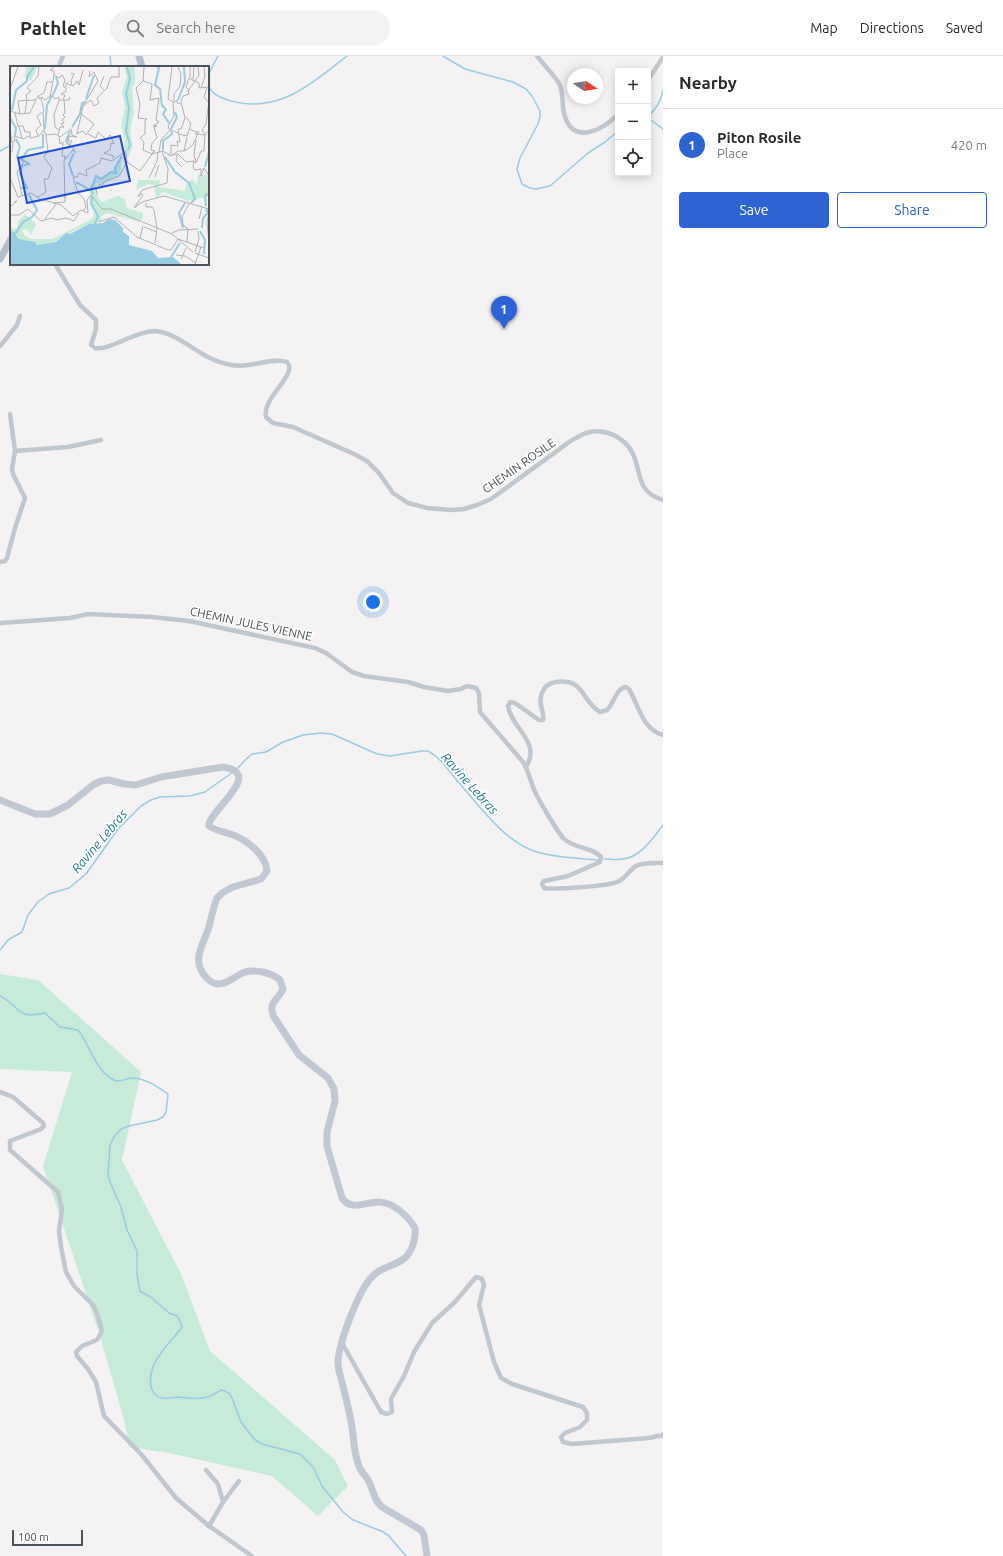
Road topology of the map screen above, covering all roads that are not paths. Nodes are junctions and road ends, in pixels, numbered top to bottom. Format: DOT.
graph roads {
  1 [pos="63,56"];
  2 [pos="139,56"];
  3 [pos="537,56"];
  4 [pos="663,58"];
  5 [pos="59,66"];
  6 [pos="142,66"];
  7 [pos="651,76"];
  8 [pos="615,116"];
  9 [pos="10,242"];
  10 [pos="0,259"];
  11 [pos="56,265"];
  12 [pos="20,316"];
  13 [pos="0,346"];
  14 [pos="10,414"];
  15 [pos="101,440"];
  16 [pos="14,451"];
  17 [pos="663,500"];
  18 [pos="0,562"];
  19 [pos="0,623"];
  20 [pos="663,735"];
  21 [pos="526,767"];
  22 [pos="0,800"];
  23 [pos="663,863"];
  24 [pos="0,1092"];
  25 [pos="342,1343"];
  26 [pos="663,1435"];
  27 [pos="206,1470"];
  28 [pos="239,1481"];
  29 [pos="223,1502"];
  30 [pos="209,1526"];
  31 [pos="252,1556"];
  32 [pos="427,1556"];
  1 -- 5 [label="street"];
  2 -- 6 [label="main road"];
  3 -- 8 [label="street"];
  4 -- 7 [label="street"];
  9 -- 10 [label="main road"];
  11 -- 17 [label="street, CHEMIN ROSILE"];
  12 -- 13 [label="street"];
  14 -- 16 [label="street"];
  15 -- 16 [label="street"];
  16 -- 18 [label="street"];
  19 -- 21 [label="street, CHEMIN JULES VIENNE"];
  20 -- 21 [label="street"];
  21 -- 23 [label="street, CHEMIN JULES VIENNE"];
  22 -- 25 [label="main road"];
  24 -- 30 [label="street"];
  25 -- 26 [label="street"];
  25 -- 32 [label="main road"];
  27 -- 29 [label="street"];
  28 -- 29 [label="street"];
  29 -- 30 [label="street"];
  30 -- 31 [label="street"];
}
